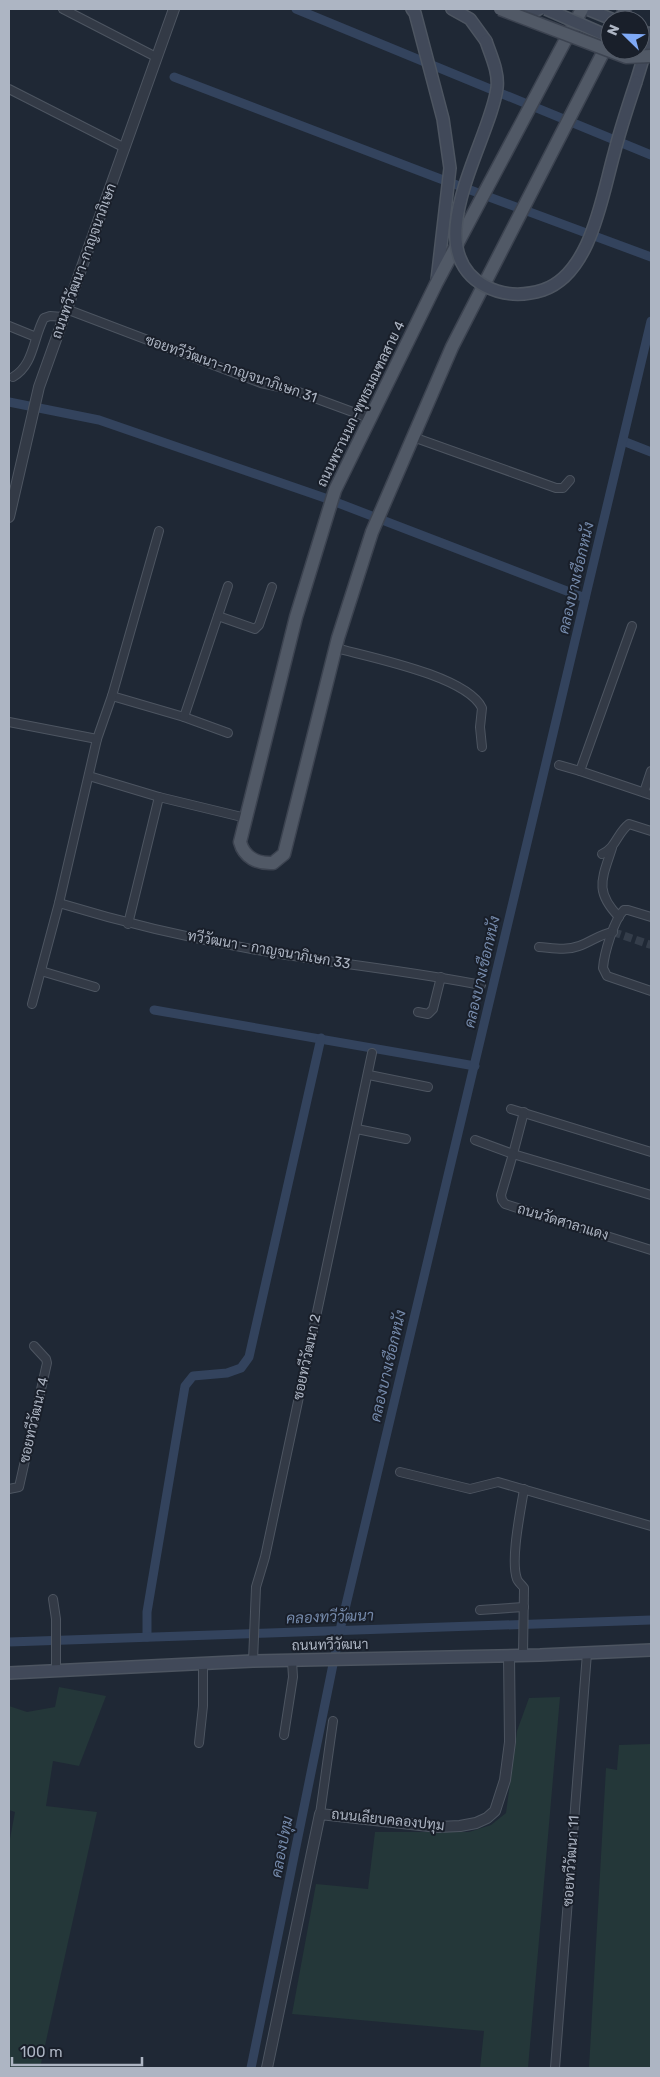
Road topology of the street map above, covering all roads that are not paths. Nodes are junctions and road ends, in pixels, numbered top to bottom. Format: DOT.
graph roads {
  1 [pos="63,9"];
  2 [pos="174,9"];
  3 [pos="412,9"];
  4 [pos="452,9"];
  5 [pos="500,9"];
  6 [pos="522,9"];
  7 [pos="538,9"];
  8 [pos="546,9"];
  9 [pos="582,9"];
  10 [pos="587,9"];
  11 [pos="600,14"];
  12 [pos="600,33"];
  13 [pos="651,34"];
  14 [pos="651,55"];
  15 [pos="156,57"];
  16 [pos="600,58"];
  17 [pos="9,88"];
  18 [pos="125,148"];
  19 [pos="436,284"];
  20 [pos="64,313"];
  21 [pos="9,326"];
  22 [pos="36,337"];
  23 [pos="13,377"];
  24 [pos="369,418"];
  25 [pos="413,436"];
  26 [pos="570,480"];
  27 [pos="9,517"];
  28 [pos="159,531"];
  29 [pos="228,586"];
  30 [pos="272,587"];
  31 [pos="218,616"];
  32 [pos="632,626"];
  33 [pos="336,648"];
  34 [pos="112,696"];
  35 [pos="184,717"];
  36 [pos="9,722"];
  37 [pos="228,733"];
  38 [pos="97,739"];
  39 [pos="482,747"];
  40 [pos="559,765"];
  41 [pos="580,771"];
  42 [pos="651,771"];
  43 [pos="89,776"];
  44 [pos="648,793"];
  45 [pos="159,797"];
  46 [pos="246,818"];
  47 [pos="651,831"];
  48 [pos="612,848"];
  49 [pos="602,854"];
  50 [pos="58,903"];
  51 [pos="619,917"];
  52 [pos="651,917"];
  53 [pos="128,924"];
  54 [pos="613,932"];
  55 [pos="539,947"];
  56 [pos="40,971"];
  57 [pos="441,977"];
  58 [pos="481,985"];
  59 [pos="95,987"];
  60 [pos="651,991"];
  61 [pos="32,1004"];
  62 [pos="418,1012"];
  63 [pos="372,1054"];
  64 [pos="369,1075"];
  65 [pos="428,1087"];
  66 [pos="511,1109"];
  67 [pos="524,1112"];
  68 [pos="357,1129"];
  69 [pos="406,1139"];
  70 [pos="475,1140"];
  71 [pos="651,1152"];
  72 [pos="512,1154"];
  73 [pos="651,1195"];
  74 [pos="651,1250"];
  75 [pos="34,1346"];
  76 [pos="400,1472"];
  77 [pos="524,1488"];
  78 [pos="9,1489"];
  79 [pos="651,1526"];
  80 [pos="53,1599"];
  81 [pos="524,1607"];
  82 [pos="480,1610"];
  83 [pos="651,1650"];
  84 [pos="587,1653"];
  85 [pos="523,1655"];
  86 [pos="509,1656"];
  87 [pos="253,1661"];
  88 [pos="292,1661"];
  89 [pos="203,1664"];
  90 [pos="55,1665"];
  91 [pos="9,1672"];
  92 [pos="333,1720"];
  93 [pos="284,1735"];
  94 [pos="199,1743"];
  95 [pos="320,1814"];
  96 [pos="268,2068"];
  97 [pos="555,2068"];
  1 -- 15 [label="street"];
  2 -- 15 [label="street, ถนนทวีวัฒนา-กาญจนาภิเษก"];
  3 -- 19 [label="main road"];
  4 -- 13 [label="main road, bridge"];
  5 -- 14 [label="main road, bridge"];
  6 -- 7 [label="main road"];
  8 -- 12 [label="main road, bridge"];
  9 -- 19 [label="main road, ถนนพรานนก-พุทธมณฑลสาย 4"];
  10 -- 11 [label="main road"];
  15 -- 18 [label="street, ถนนทวีวัฒนา-กาญจนาภิเษก"];
  16 -- 25 [label="main road"];
  17 -- 18 [label="street"];
  18 -- 20 [label="street, ถนนทวีวัฒนา-กาญจนาภิเษก"];
  19 -- 24 [label="main road, ถนนพรานนก-พุทธมณฑลสาย 4"];
  20 -- 22 [label="street"];
  20 -- 24 [label="street, ซอยทวีวัฒนา-กาญจนาภิเษก 31"];
  20 -- 27 [label="street, ถนนทวีวัฒนา-กาญจนาภิเษก"];
  21 -- 22 [label="street"];
  22 -- 23 [label="street"];
  24 -- 46 [label="main road, ถนนพรานนก-พุทธมณฑลสาย 4"];
  25 -- 26 [label="street"];
  25 -- 33 [label="main road"];
  28 -- 34 [label="street"];
  29 -- 31 [label="street"];
  30 -- 31 [label="street"];
  31 -- 35 [label="street"];
  32 -- 41 [label="street"];
  33 -- 39 [label="street"];
  33 -- 46 [label="main road, ถนนพรานนก-พุทธมณฑลสาย 4"];
  34 -- 35 [label="street"];
  34 -- 38 [label="street"];
  35 -- 37 [label="street"];
  36 -- 38 [label="street"];
  38 -- 43 [label="street"];
  40 -- 41 [label="street"];
  41 -- 44 [label="street"];
  42 -- 44 [label="street"];
  43 -- 45 [label="street"];
  43 -- 50 [label="street"];
  45 -- 46 [label="street"];
  45 -- 53 [label="street"];
  47 -- 48 [label="street"];
  48 -- 49 [label="street"];
  48 -- 51 [label="street"];
  50 -- 53 [label="street, ทวีวัฒนา - กาญจนาภิเษก 33"];
  50 -- 56 [label="street"];
  51 -- 52 [label="street"];
  51 -- 54 [label="street"];
  53 -- 57 [label="street, ทวีวัฒนา - กาญจนาภิเษก 33"];
  54 -- 55 [label="street"];
  54 -- 60 [label="street"];
  56 -- 59 [label="street"];
  56 -- 61 [label="street"];
  57 -- 58 [label="street, ทวีวัฒนา - กาญจนาภิเษก 33"];
  57 -- 62 [label="street"];
  63 -- 64 [label="street, ซอยทวีวัฒนา 2"];
  64 -- 65 [label="street"];
  64 -- 68 [label="street, ซอยทวีวัฒนา 2"];
  66 -- 67 [label="street"];
  67 -- 71 [label="street"];
  67 -- 72 [label="street, ถนนวัดศาลาแดง"];
  68 -- 69 [label="street"];
  68 -- 87 [label="street, ซอยทวีวัฒนา 2"];
  70 -- 72 [label="street"];
  72 -- 73 [label="street"];
  72 -- 74 [label="street, ถนนวัดศาลาแดง"];
  75 -- 78 [label="street, ซอยทวีวัฒนา 4"];
  76 -- 77 [label="street"];
  77 -- 79 [label="street"];
  77 -- 81 [label="street"];
  80 -- 90 [label="street"];
  81 -- 82 [label="street"];
  81 -- 85 [label="street"];
  83 -- 84 [label="main road, ถนนทวีวัฒนา"];
  84 -- 85 [label="main road, ถนนทวีวัฒนา"];
  84 -- 97 [label="street, ซอยทวีวัฒนา 11"];
  85 -- 86 [label="main road, ถนนทวีวัฒนา"];
  86 -- 88 [label="main road, ถนนทวีวัฒนา"];
  86 -- 95 [label="street, ถนนเลียบคลองปทุม"];
  87 -- 88 [label="main road, ถนนทวีวัฒนา"];
  87 -- 89 [label="main road, ถนนทวีวัฒนา"];
  88 -- 93 [label="street"];
  89 -- 90 [label="main road, ถนนทวีวัฒนา"];
  89 -- 94 [label="street"];
  90 -- 91 [label="main road, ถนนทวีวัฒนา"];
  92 -- 95 [label="street"];
  95 -- 96 [label="street, ถนนเลียบคลองปทุม"];
}
